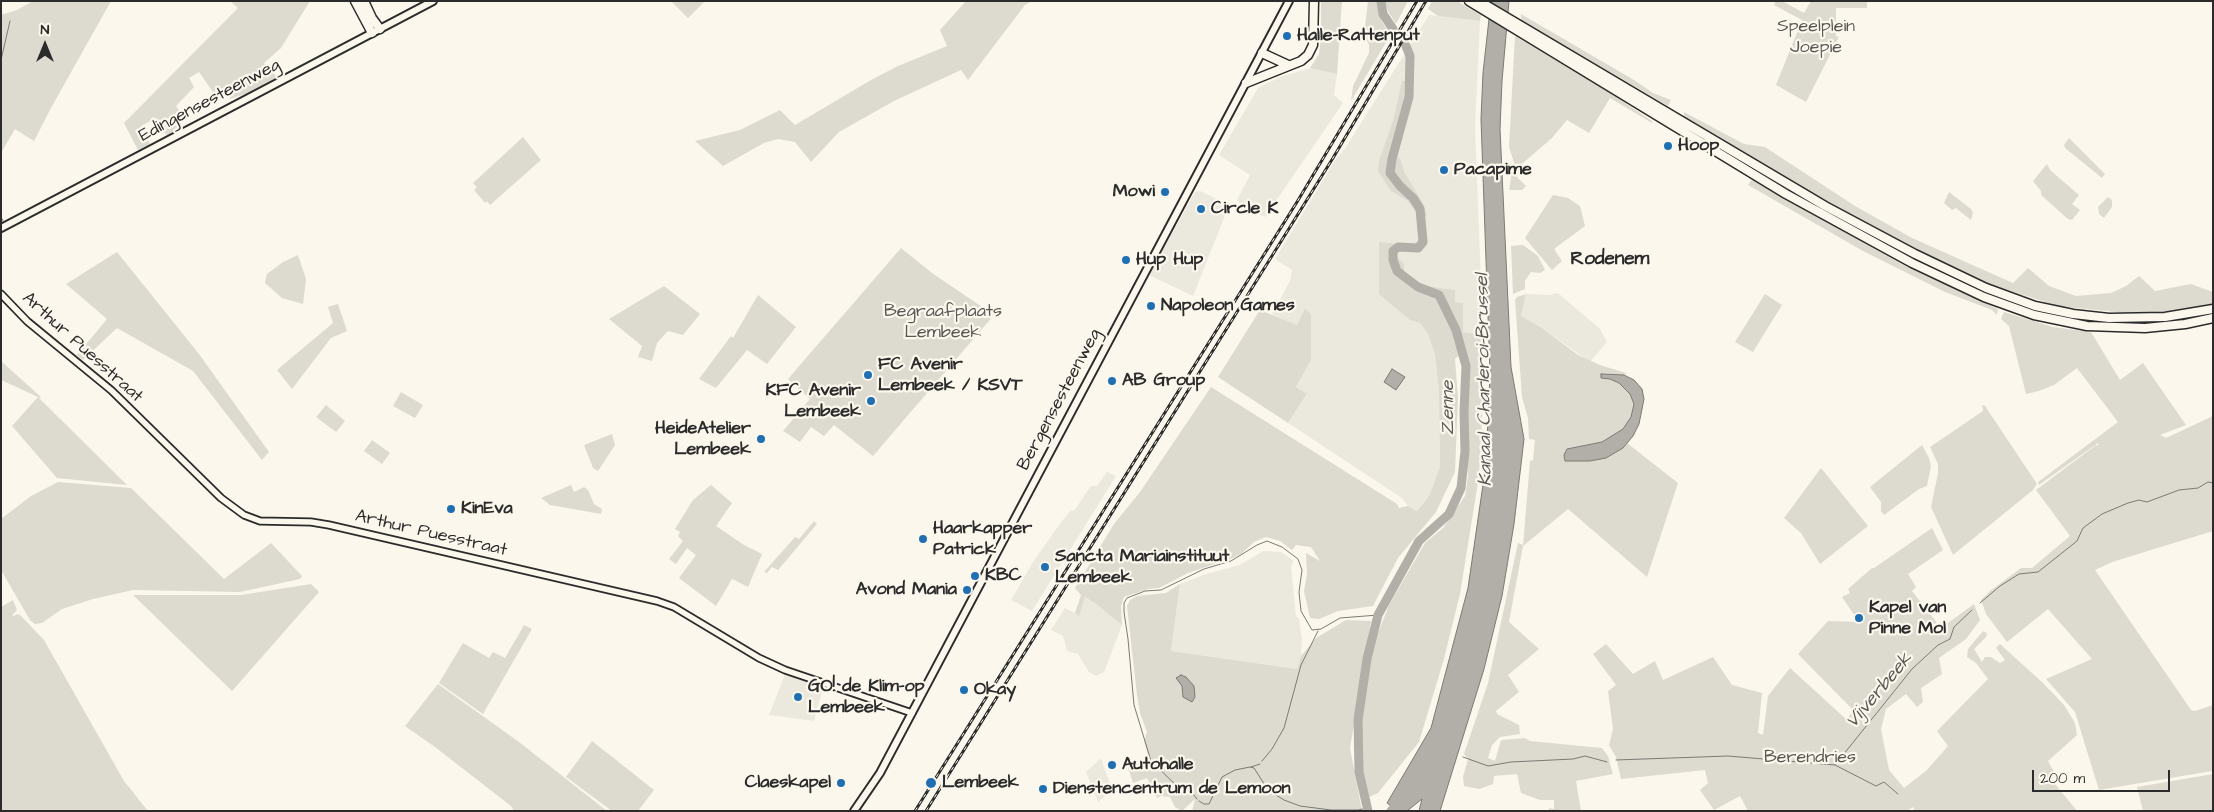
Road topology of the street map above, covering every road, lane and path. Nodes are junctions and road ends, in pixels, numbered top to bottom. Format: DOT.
graph roads {
  1 [pos="355,1"];
  2 [pos="364,1"];
  3 [pos="433,1"];
  4 [pos="1289,1"];
  5 [pos="1314,1"];
  6 [pos="1469,1"];
  7 [pos="1479,1"];
  8 [pos="380,29"];
  9 [pos="372,34"];
  10 [pos="1537,40"];
  11 [pos="1262,54"];
  12 [pos="1288,65"];
  13 [pos="1246,83"];
  14 [pos="1,228"];
  15 [pos="1,294"];
  16 [pos="2213,308"];
  17 [pos="2213,318"];
  18 [pos="912,713"];
  19 [pos="854,811"];
  1 -- 9 [label="highway"];
  2 -- 8 [label="highway"];
  3 -- 8 [label="main road, Edingensesteenweg"];
  4 -- 11 [label="main road, Bergensesteenweg"];
  5 -- 12 [label="highway"];
  6 -- 10 [label="highway"];
  7 -- 10 [label="highway"];
  8 -- 9 [label="main road, Edingensesteenweg"];
  9 -- 14 [label="main road, Edingensesteenweg"];
  10 -- 16 [label="highway"];
  10 -- 17 [label="highway"];
  11 -- 12 [label="highway"];
  11 -- 13 [label="main road, Bergensesteenweg"];
  12 -- 13 [label="highway"];
  13 -- 18 [label="main road, Bergensesteenweg"];
  15 -- 18 [label="street, Arthur Puesstraat"];
  18 -- 19 [label="main road, Bergensesteenweg"];
}
